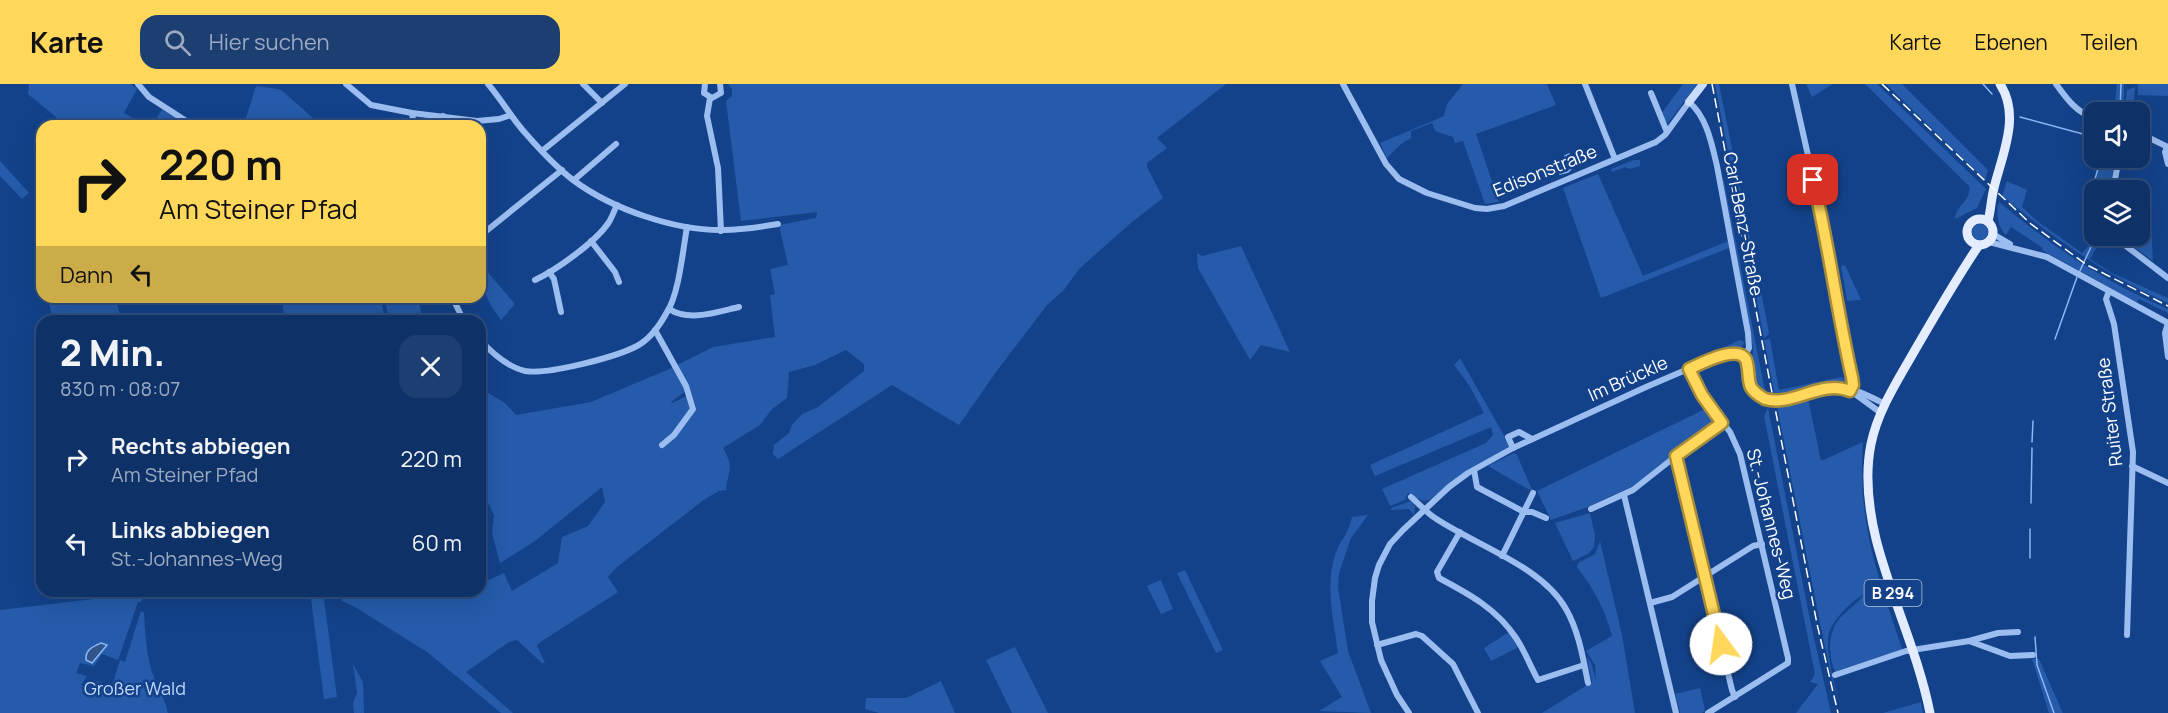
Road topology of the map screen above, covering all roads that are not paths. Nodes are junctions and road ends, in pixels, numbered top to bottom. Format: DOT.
graph roads {
  1 [pos="138,84"];
  2 [pos="346,84"];
  3 [pos="488,84"];
  4 [pos="583,84"];
  5 [pos="625,84"];
  6 [pos="720,84"];
  7 [pos="1343,84"];
  8 [pos="1585,84"];
  9 [pos="1703,84"];
  10 [pos="1792,84"];
  11 [pos="2056,84"];
  12 [pos="702,86"];
  13 [pos="2002,86"];
  14 [pos="1651,93"];
  15 [pos="710,98"];
  16 [pos="1689,102"];
  17 [pos="602,103"];
  18 [pos="412,113"];
  19 [pos="511,115"];
  20 [pos="2084,115"];
  21 [pos="443,116"];
  22 [pos="185,120"];
  23 [pos="413,120"];
  24 [pos="443,120"];
  25 [pos="470,120"];
  26 [pos="486,121"];
  27 [pos="1667,132"];
  28 [pos="2150,138"];
  29 [pos="616,144"];
  30 [pos="2167,147"];
  31 [pos="542,150"];
  32 [pos="1615,159"];
  33 [pos="2168,164"];
  34 [pos="562,170"];
  35 [pos="574,180"];
  36 [pos="617,205"];
  37 [pos="1985,220"];
  38 [pos="778,224"];
  39 [pos="687,227"];
  40 [pos="486,231"];
  41 [pos="722,231"];
  42 [pos="1991,238"];
  43 [pos="591,241"];
  44 [pos="1975,243"];
  45 [pos="2126,246"];
  46 [pos="549,272"];
  47 [pos="2168,278"];
  48 [pos="535,280"];
  49 [pos="618,282"];
  50 [pos="2109,291"];
  51 [pos="739,308"];
  52 [pos="669,309"];
  53 [pos="561,312"];
  54 [pos="2168,323"];
  55 [pos="655,330"];
  56 [pos="486,346"];
  57 [pos="1744,357"];
  58 [pos="2168,357"];
  59 [pos="1689,369"];
  60 [pos="1850,391"];
  61 [pos="1883,408"];
  62 [pos="1722,423"];
  63 [pos="1532,440"];
  64 [pos="662,445"];
  65 [pos="1513,448"];
  66 [pos="1676,456"];
  67 [pos="2132,466"];
  68 [pos="1474,470"];
  69 [pos="2168,483"];
  70 [pos="1533,493"];
  71 [pos="1624,495"];
  72 [pos="1411,497"];
  73 [pos="1425,509"];
  74 [pos="1591,509"];
  75 [pos="1524,512"];
  76 [pos="1546,518"];
  77 [pos="1460,532"];
  78 [pos="1762,544"];
  79 [pos="1502,556"];
  80 [pos="1704,576"];
  81 [pos="1650,603"];
  82 [pos="2018,632"];
  83 [pos="2127,635"];
  84 [pos="1969,641"];
  85 [pos="1377,645"];
  86 [pos="1912,650"];
  87 [pos="2033,654"];
  88 [pos="1584,665"];
  89 [pos="1835,675"];
  90 [pos="1588,683"];
  91 [pos="1735,697"];
  92 [pos="1409,713"];
  93 [pos="1478,713"];
  94 [pos="1676,713"];
  95 [pos="1708,713"];
  96 [pos="1930,713"];
  1 -- 22 [label="street"];
  2 -- 18 [label="street"];
  3 -- 19 [label="street"];
  4 -- 17 [label="street"];
  5 -- 17 [label="street"];
  6 -- 15 [label="street"];
  7 -- 32 [label="street, Edisonstraße"];
  8 -- 32 [label="street"];
  9 -- 16 [label="street"];
  10 -- 60 [label="street"];
  11 -- 20 [label="street"];
  12 -- 15 [label="street"];
  13 -- 37 [label="main road, B 294"];
  14 -- 27 [label="street"];
  15 -- 41 [label="street"];
  16 -- 27 [label="street, Edisonstraße"];
  16 -- 57 [label="street, Carl-Benz-Straße"];
  17 -- 31 [label="street"];
  18 -- 21 [label="street"];
  18 -- 23 [label="street"];
  19 -- 26 [label="street"];
  19 -- 31 [label="street"];
  21 -- 24 [label="street"];
  21 -- 25 [label="street"];
  27 -- 32 [label="street, Edisonstraße"];
  28 -- 30 [label="street"];
  29 -- 35 [label="street"];
  30 -- 33 [label="street"];
  31 -- 34 [label="street"];
  34 -- 35 [label="street"];
  34 -- 40 [label="street"];
  35 -- 36 [label="street"];
  36 -- 39 [label="street"];
  36 -- 43 [label="street"];
  37 -- 42 [label="main road"];
  37 -- 44 [label="main road, B 294"];
  38 -- 41 [label="street"];
  39 -- 41 [label="street"];
  39 -- 52 [label="street"];
  42 -- 44 [label="main road"];
  42 -- 50 [label="street"];
  43 -- 46 [label="street"];
  43 -- 49 [label="street"];
  44 -- 61 [label="main road, B 294"];
  45 -- 47 [label="street"];
  46 -- 48 [label="street"];
  46 -- 53 [label="street"];
  50 -- 54 [label="street"];
  50 -- 67 [label="street, Ruiter Straße"];
  51 -- 52 [label="street"];
  52 -- 55 [label="street"];
  54 -- 58 [label="street"];
  55 -- 56 [label="street"];
  55 -- 64 [label="street"];
  57 -- 59 [label="street, Im Brückle"];
  57 -- 60 [label="street"];
  59 -- 62 [label="street, St.-Johannes-Weg"];
  59 -- 63 [label="street, Im Brückle"];
  60 -- 61 [label="street"];
  61 -- 86 [label="main road, B 294"];
  62 -- 66 [label="street"];
  62 -- 78 [label="street, St.-Johannes-Weg"];
  63 -- 65 [label="street, Im Brückle"];
  63 -- 65 [label="street, Im Brückle"];
  65 -- 68 [label="street"];
  66 -- 71 [label="street"];
  66 -- 80 [label="street"];
  67 -- 69 [label="street"];
  67 -- 83 [label="street, Ruiter Straße"];
  68 -- 73 [label="street"];
  68 -- 75 [label="street"];
  70 -- 75 [label="street"];
  71 -- 74 [label="street"];
  71 -- 81 [label="street"];
  72 -- 73 [label="street"];
  73 -- 77 [label="street"];
  73 -- 85 [label="street"];
  75 -- 76 [label="street"];
  75 -- 79 [label="street"];
  77 -- 79 [label="street"];
  77 -- 88 [label="street"];
  78 -- 80 [label="street"];
  78 -- 91 [label="street, St.-Johannes-Weg"];
  79 -- 88 [label="street"];
  80 -- 81 [label="street"];
  80 -- 91 [label="street"];
  81 -- 94 [label="street"];
  82 -- 84 [label="street"];
  84 -- 86 [label="street"];
  84 -- 87 [label="street"];
  85 -- 92 [label="street"];
  85 -- 93 [label="street"];
  86 -- 89 [label="street"];
  86 -- 96 [label="main road, B 294"];
  88 -- 90 [label="street"];
  91 -- 95 [label="street"];
}
